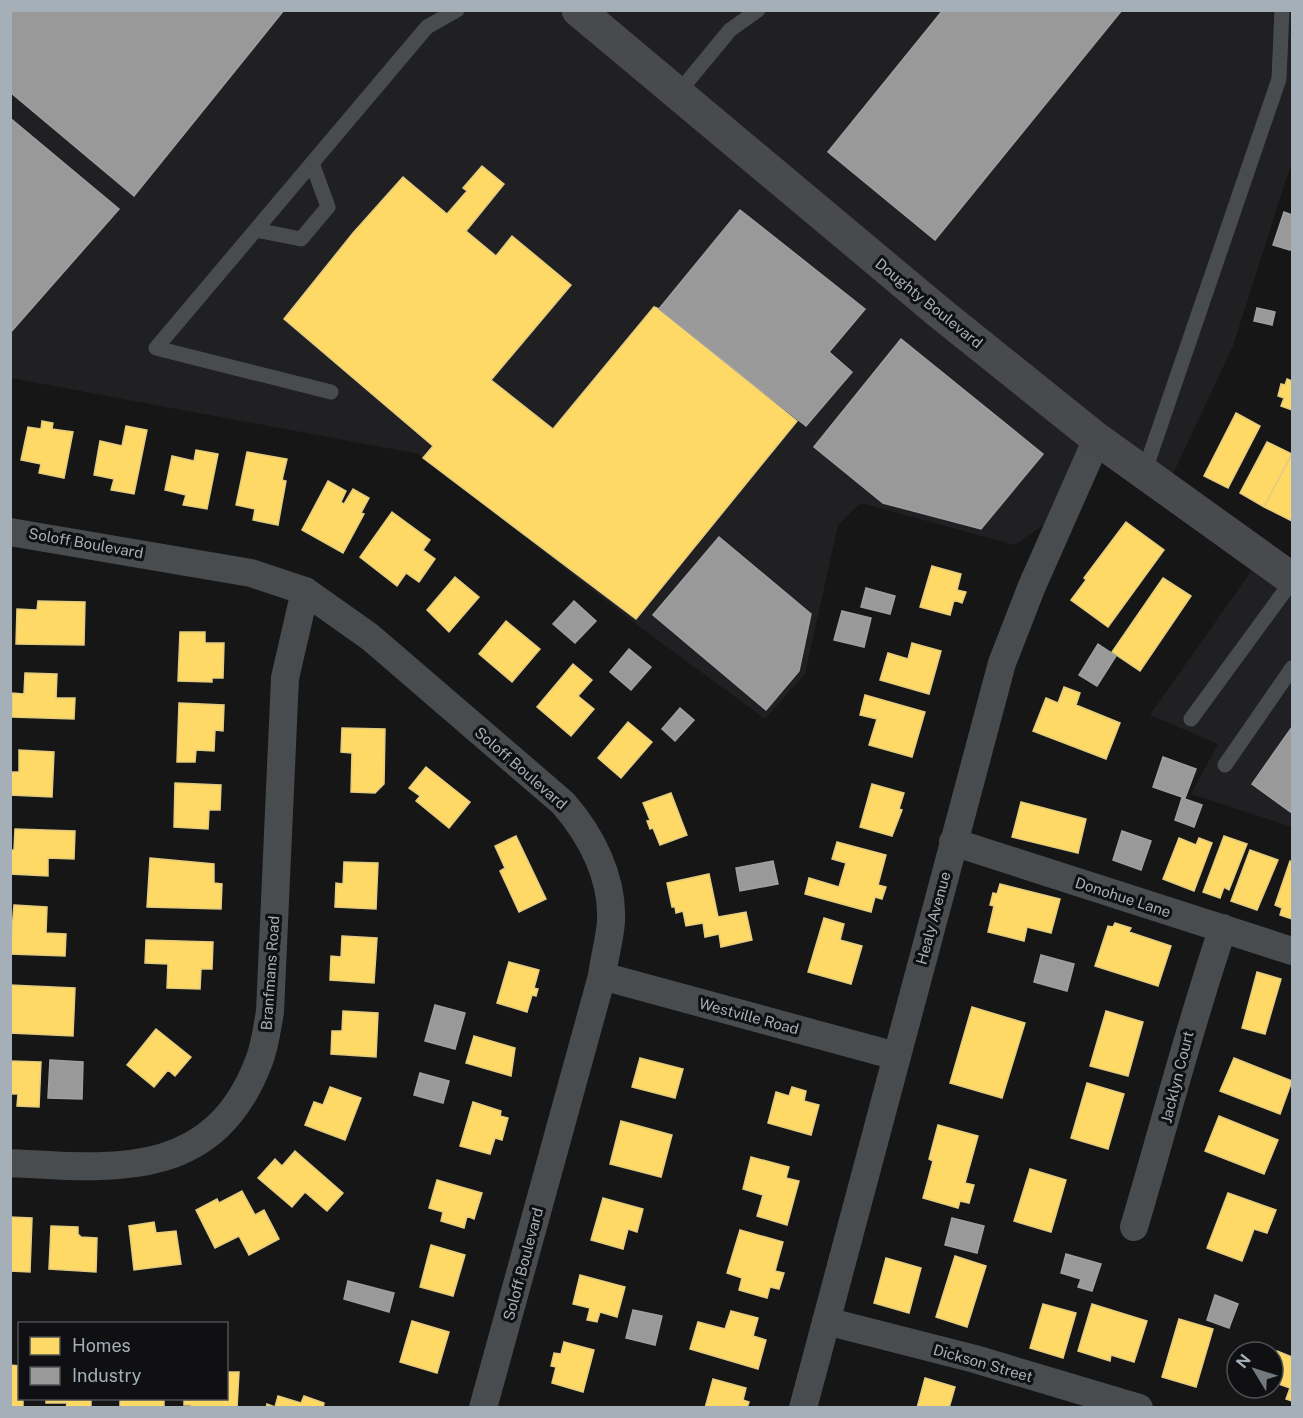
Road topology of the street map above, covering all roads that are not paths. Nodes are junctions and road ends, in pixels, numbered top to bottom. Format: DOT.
graph roads {
  1 [pos="457,10"];
  2 [pos="578,10"];
  3 [pos="758,10"];
  4 [pos="1282,10"];
  5 [pos="678,93"];
  6 [pos="312,164"];
  7 [pos="256,230"];
  8 [pos="331,392"];
  9 [pos="1097,439"];
  10 [pos="1144,473"];
  11 [pos="10,532"];
  12 [pos="1293,580"];
  13 [pos="305,591"];
  14 [pos="1293,668"];
  15 [pos="1191,719"];
  16 [pos="1225,765"];
  17 [pos="953,842"];
  18 [pos="1223,928"];
  19 [pos="1293,951"];
  20 [pos="602,976"];
  21 [pos="896,1056"];
  22 [pos="10,1163"];
  23 [pos="1134,1227"];
  24 [pos="826,1321"];
  25 [pos="483,1407"];
  26 [pos="803,1407"];
  27 [pos="1139,1407"];
  1 -- 6 [label="lane"];
  2 -- 5 [label="main road, Doughty Boulevard"];
  3 -- 5 [label="lane"];
  4 -- 10 [label="lane"];
  5 -- 9 [label="main road, Doughty Boulevard"];
  6 -- 7 [label="lane"];
  6 -- 7 [label="lane"];
  7 -- 8 [label="lane"];
  9 -- 10 [label="main road, Doughty Boulevard"];
  9 -- 17 [label="street, Healy Avenue"];
  10 -- 12 [label="main road, Doughty Boulevard"];
  11 -- 13 [label="street, Soloff Boulevard"];
  12 -- 15 [label="lane"];
  13 -- 20 [label="street, Soloff Boulevard"];
  13 -- 22 [label="street, Branfmans Road"];
  14 -- 16 [label="lane"];
  17 -- 18 [label="street, Donohue Lane"];
  17 -- 21 [label="street, Healy Avenue"];
  18 -- 19 [label="street, Donohue Lane"];
  18 -- 23 [label="street, Jacklyn Court"];
  20 -- 21 [label="street, Westville Road"];
  20 -- 25 [label="street, Soloff Boulevard"];
  21 -- 24 [label="street, Healy Avenue"];
  24 -- 26 [label="street, Healy Avenue"];
  24 -- 27 [label="street, Dickson Street"];
}
